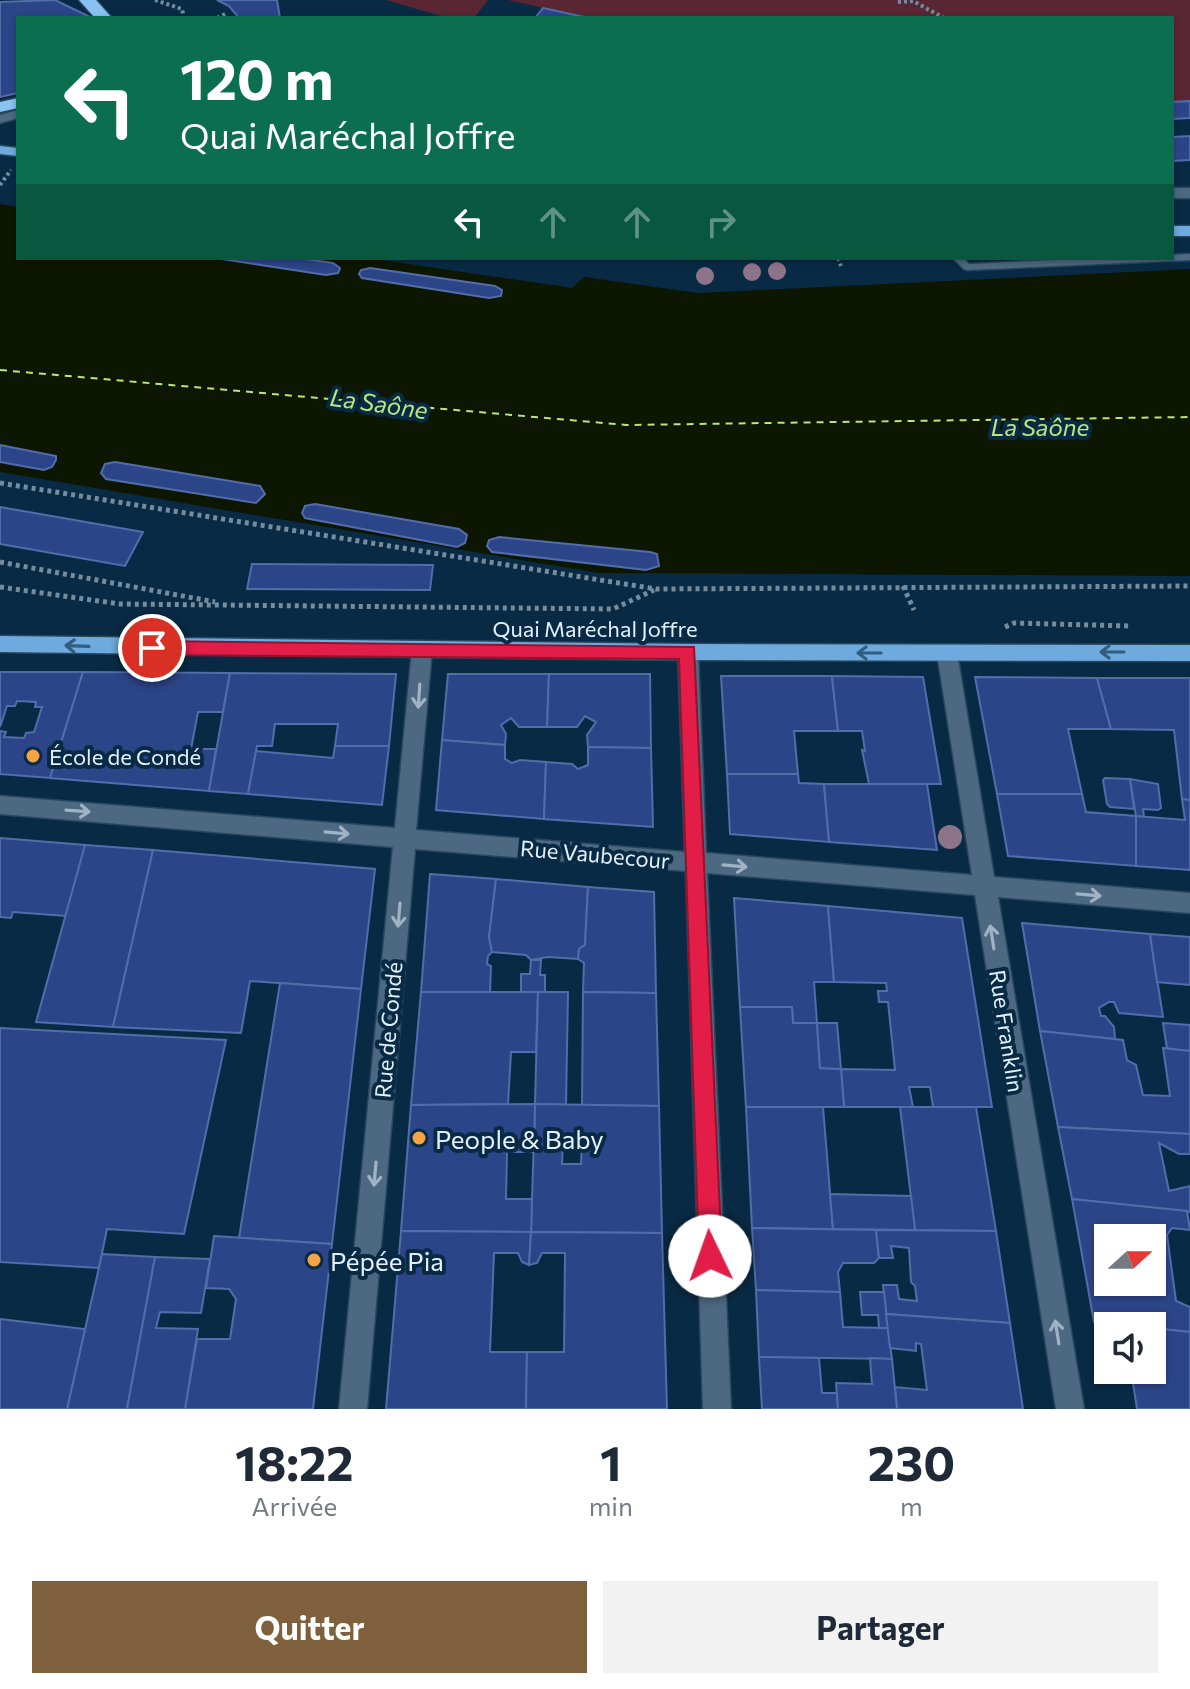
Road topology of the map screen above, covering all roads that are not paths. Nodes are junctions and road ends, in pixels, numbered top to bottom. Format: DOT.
graph roads {
  1 [pos="87,0"];
  2 [pos="102,16"];
  3 [pos="960,260"];
  4 [pos="1123,260"];
  5 [pos="0,644"];
  6 [pos="422,650"];
  7 [pos="688,652"];
  8 [pos="947,653"];
  9 [pos="1190,653"];
  10 [pos="0,805"];
  11 [pos="407,838"];
  12 [pos="694,863"];
  13 [pos="983,886"];
  14 [pos="1190,903"];
  15 [pos="353,1409"];
  16 [pos="717,1409"];
  17 [pos="1070,1409"];
  1 -- 2 [label="highway"];
  3 -- 4 [label="lane"];
  6 -- 5 [label="main road, Quai Maréchal Joffre, one-way"];
  6 -- 7 [label="main road, Quai Maréchal Joffre"];
  6 -- 11 [label="street, Rue de Condé, one-way"];
  8 -- 7 [label="main road, Quai Maréchal Joffre, one-way"];
  7 -- 12 [label="street"];
  9 -- 8 [label="main road, Quai Maréchal Joffre, one-way"];
  8 -- 13 [label="street, Rue Franklin"];
  10 -- 11 [label="street, Rue Vaubecour, one-way"];
  11 -- 12 [label="street, Rue Vaubecour"];
  11 -- 15 [label="street, Rue de Condé, one-way"];
  12 -- 13 [label="street, Rue Vaubecour, one-way"];
  12 -- 16 [label="street"];
  13 -- 14 [label="street, Rue Vaubecour, one-way"];
  17 -- 13 [label="street, Rue Franklin, one-way"];
}
